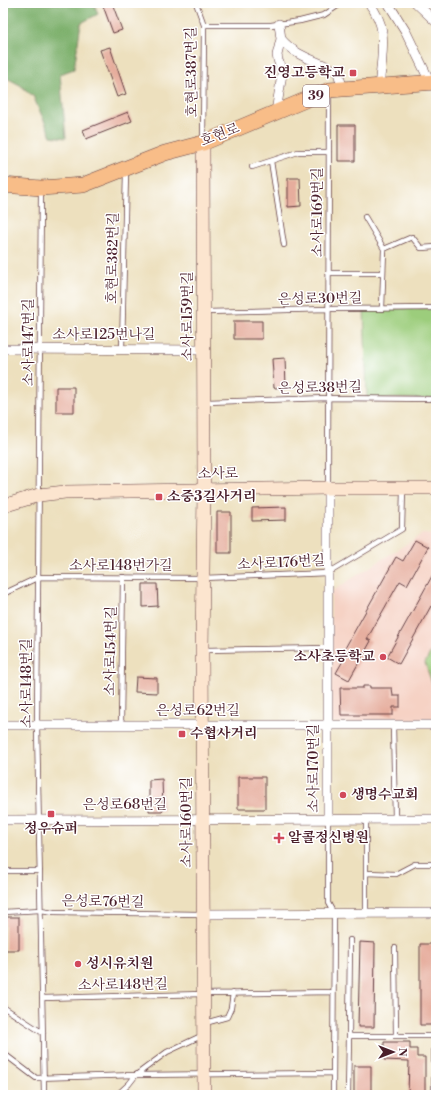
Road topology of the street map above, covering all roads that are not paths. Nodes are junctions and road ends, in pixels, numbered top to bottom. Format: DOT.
graph roads {
  1 [pos="196,3"];
  2 [pos="342,3"];
  3 [pos="368,3"];
  4 [pos="388,3"];
  5 [pos="416,3"];
  6 [pos="436,22"];
  7 [pos="279,24"];
  8 [pos="204,25"];
  9 [pos="281,39"];
  10 [pos="433,82"];
  11 [pos="379,86"];
  12 [pos="336,90"];
  13 [pos="276,112"];
  14 [pos="203,143"];
  15 [pos="329,152"];
  16 [pos="271,161"];
  17 [pos="252,167"];
  18 [pos="126,168"];
  19 [pos="3,185"];
  20 [pos="41,188"];
  21 [pos="365,217"];
  22 [pos="284,245"];
  23 [pos="436,247"];
  24 [pos="384,249"];
  25 [pos="328,273"];
  26 [pos="383,273"];
  27 [pos="436,308"];
  28 [pos="328,309"];
  29 [pos="382,309"];
  30 [pos="204,312"];
  31 [pos="3,349"];
  32 [pos="40,349"];
  33 [pos="122,349"];
  34 [pos="204,350"];
  35 [pos="328,398"];
  36 [pos="436,399"];
  37 [pos="204,402"];
  38 [pos="328,488"];
  39 [pos="403,488"];
  40 [pos="436,488"];
  41 [pos="204,490"];
  42 [pos="39,495"];
  43 [pos="3,506"];
  44 [pos="328,574"];
  45 [pos="39,577"];
  46 [pos="123,577"];
  47 [pos="203,578"];
  48 [pos="3,594"];
  49 [pos="328,648"];
  50 [pos="202,650"];
  51 [pos="3,725"];
  52 [pos="38,725"];
  53 [pos="121,725"];
  54 [pos="202,725"];
  55 [pos="328,725"];
  56 [pos="393,725"];
  57 [pos="436,725"];
  58 [pos="39,819"];
  59 [pos="328,819"];
  60 [pos="366,819"];
  61 [pos="394,819"];
  62 [pos="436,819"];
  63 [pos="3,820"];
  64 [pos="203,820"];
  65 [pos="436,864"];
  66 [pos="3,871"];
  67 [pos="40,871"];
  68 [pos="366,874"];
  69 [pos="41,910"];
  70 [pos="3,912"];
  71 [pos="366,913"];
  72 [pos="436,913"];
  73 [pos="203,914"];
  74 [pos="334,914"];
  75 [pos="350,940"];
  76 [pos="395,948"];
  77 [pos="333,992"];
  78 [pos="233,993"];
  79 [pos="204,994"];
  80 [pos="42,998"];
  81 [pos="3,1007"];
  82 [pos="204,1029"];
  83 [pos="43,1032"];
  84 [pos="349,1036"];
  85 [pos="396,1036"];
  86 [pos="435,1036"];
  87 [pos="3,1053"];
  88 [pos="333,1072"];
  89 [pos="204,1074"];
  90 [pos="136,1075"];
  91 [pos="44,1078"];
  92 [pos="44,1095"];
  93 [pos="117,1095"];
  94 [pos="204,1095"];
  95 [pos="333,1095"];
  96 [pos="348,1095"];
  97 [pos="434,1095"];
  1 -- 8 [label="lane, 호현로387번길"];
  2 -- 7 [label="lane"];
  3 -- 11 [label="street"];
  4 -- 10 [label="street"];
  5 -- 6 [label="street"];
  7 -- 8 [label="lane"];
  7 -- 9 [label="street"];
  8 -- 14 [label="lane, 호현로387번길"];
  9 -- 12 [label="street"];
  9 -- 13 [label="street"];
  10 -- 11 [label="main road, 호현로 / 39"];
  11 -- 12 [label="main road, 호현로 / 39"];
  12 -- 13 [label="main road, 호현로 / 39"];
  12 -- 15 [label="lane, 소사로169번길"];
  13 -- 14 [label="main road, 호현로 / 39"];
  14 -- 18 [label="main road, 호현로 / 39"];
  14 -- 30 [label="street, 소사로159번길"];
  15 -- 16 [label="lane, 소사로169번길"];
  15 -- 25 [label="lane, 소사로169번길"];
  16 -- 17 [label="lane, 소사로169번길"];
  16 -- 22 [label="lane"];
  18 -- 20 [label="main road, 호현로 / 39"];
  18 -- 33 [label="lane, 호현로382번길"];
  19 -- 20 [label="main road, 호현로 / 39"];
  20 -- 32 [label="lane, 소사로147번길"];
  21 -- 24 [label="lane"];
  23 -- 24 [label="lane"];
  24 -- 26 [label="lane"];
  25 -- 26 [label="lane, 소사로169번길"];
  25 -- 28 [label="lane, 소사로169번길"];
  26 -- 29 [label="lane"];
  27 -- 29 [label="lane, 은성로30번길"];
  28 -- 29 [label="lane, 은성로30번길"];
  28 -- 30 [label="lane, 은성로30번길"];
  28 -- 35 [label="lane, 소사로169번길"];
  30 -- 34 [label="street, 소사로159번길"];
  31 -- 32 [label="street, 소사로125번나길"];
  32 -- 33 [label="street, 소사로125번나길"];
  32 -- 42 [label="lane, 소사로147번길"];
  33 -- 34 [label="street, 소사로125번나길"];
  34 -- 37 [label="street, 소사로159번길"];
  35 -- 36 [label="lane, 은성로38번길"];
  35 -- 37 [label="lane, 은성로38번길"];
  35 -- 38 [label="lane, 소사로169번길"];
  37 -- 41 [label="street, 소사로159번길"];
  38 -- 39 [label="street, 소사로"];
  38 -- 41 [label="street, 소사로"];
  38 -- 44 [label="street, 소사로170번길"];
  39 -- 40 [label="street, 소사로"];
  39 -- 44 [label="lane, 소사로176번길"];
  41 -- 42 [label="street, 소사로"];
  41 -- 47 [label="street, 소사로160번길"];
  42 -- 43 [label="street, 소사로"];
  42 -- 45 [label="lane, 소사로148번길"];
  44 -- 47 [label="lane, 소사로176번길"];
  44 -- 49 [label="street, 소사로170번길"];
  45 -- 46 [label="lane, 소사로148번가길"];
  45 -- 48 [label="lane"];
  45 -- 52 [label="lane, 소사로148번길"];
  46 -- 47 [label="lane, 소사로148번가길"];
  46 -- 53 [label="lane, 소사로154번길"];
  47 -- 50 [label="street, 소사로160번길"];
  49 -- 50 [label="lane"];
  49 -- 55 [label="street, 소사로170번길"];
  50 -- 54 [label="street, 소사로160번길"];
  51 -- 52 [label="street, 은성로62번길"];
  52 -- 53 [label="street, 은성로62번길"];
  52 -- 58 [label="lane, 소사로148번길"];
  53 -- 54 [label="street, 은성로62번길"];
  54 -- 55 [label="street, 은성로62번길"];
  54 -- 64 [label="street, 소사로160번길"];
  55 -- 56 [label="street, 은성로62번길"];
  55 -- 59 [label="street, 소사로170번길"];
  56 -- 57 [label="street, 은성로62번길"];
  56 -- 61 [label="lane"];
  58 -- 63 [label="street, 은성로68번길"];
  58 -- 64 [label="street, 은성로68번길"];
  58 -- 67 [label="lane, 소사로148번길"];
  59 -- 60 [label="street, 은성로68번길"];
  59 -- 64 [label="street, 은성로68번길"];
  59 -- 74 [label="lane, 소사로170번길"];
  60 -- 61 [label="street, 은성로68번길"];
  60 -- 68 [label="lane"];
  61 -- 62 [label="street, 은성로68번길"];
  64 -- 73 [label="street, 소사로160번길"];
  65 -- 68 [label="lane"];
  66 -- 67 [label="lane"];
  67 -- 69 [label="lane, 소사로148번길"];
  68 -- 71 [label="lane"];
  69 -- 70 [label="lane, 은성로76번길"];
  69 -- 73 [label="lane, 은성로76번길"];
  69 -- 80 [label="lane, 소사로148번길"];
  71 -- 72 [label="street"];
  71 -- 74 [label="street"];
  73 -- 74 [label="street"];
  73 -- 79 [label="street, 소사로160번길"];
  74 -- 77 [label="lane, 소사로170번길"];
  75 -- 84 [label="lane"];
  76 -- 85 [label="lane"];
  77 -- 78 [label="lane"];
  77 -- 88 [label="lane, 소사로170번길"];
  78 -- 79 [label="lane"];
  78 -- 82 [label="lane"];
  79 -- 80 [label="lane, 소사로148번길"];
  79 -- 82 [label="street, 소사로160번길"];
  80 -- 83 [label="lane, 소사로148번길"];
  81 -- 83 [label="lane"];
  82 -- 89 [label="street, 소사로160번길"];
  82 -- 90 [label="lane"];
  83 -- 91 [label="lane, 소사로148번길"];
  84 -- 85 [label="lane"];
  84 -- 96 [label="lane"];
  85 -- 86 [label="lane"];
  86 -- 97 [label="lane"];
  87 -- 91 [label="lane"];
  88 -- 89 [label="lane"];
  88 -- 95 [label="lane, 소사로170번길"];
  89 -- 90 [label="lane"];
  89 -- 94 [label="street, 소사로160번길"];
  90 -- 91 [label="lane"];
  90 -- 93 [label="lane"];
  91 -- 92 [label="lane, 소사로148번길"];
}
